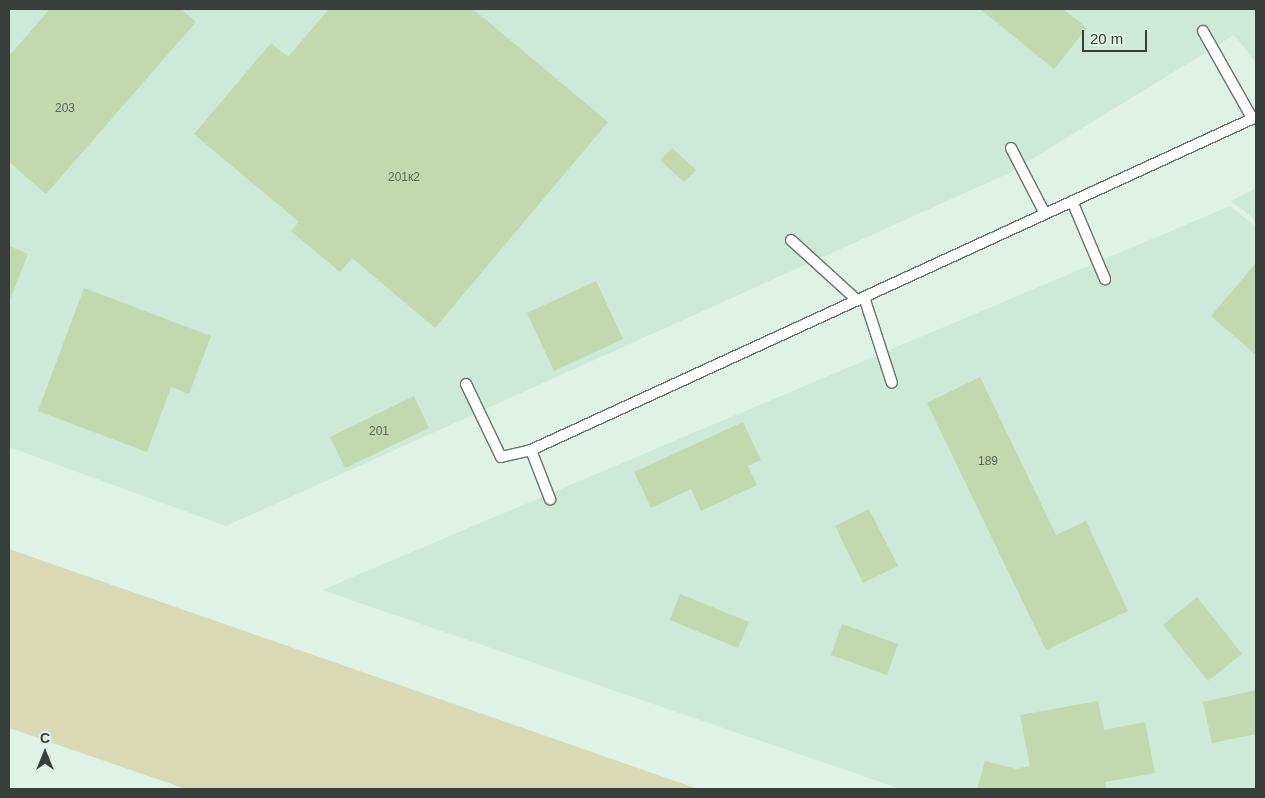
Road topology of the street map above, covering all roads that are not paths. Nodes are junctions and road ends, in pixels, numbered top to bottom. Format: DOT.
graph roads {
  1 [pos="1203,31"];
  2 [pos="1254,117"];
  3 [pos="1011,148"];
  4 [pos="1072,202"];
  5 [pos="1045,214"];
  6 [pos="791,240"];
  7 [pos="1105,279"];
  8 [pos="860,299"];
  9 [pos="892,383"];
  10 [pos="466,384"];
  11 [pos="531,450"];
  12 [pos="550,499"];
  1 -- 2 [label="lane"];
  2 -- 4 [label="lane"];
  3 -- 5 [label="lane"];
  4 -- 5 [label="lane"];
  4 -- 7 [label="lane"];
  5 -- 8 [label="lane"];
  6 -- 8 [label="lane"];
  8 -- 9 [label="lane"];
  8 -- 11 [label="lane"];
  10 -- 11 [label="lane"];
  11 -- 12 [label="lane"];
}
